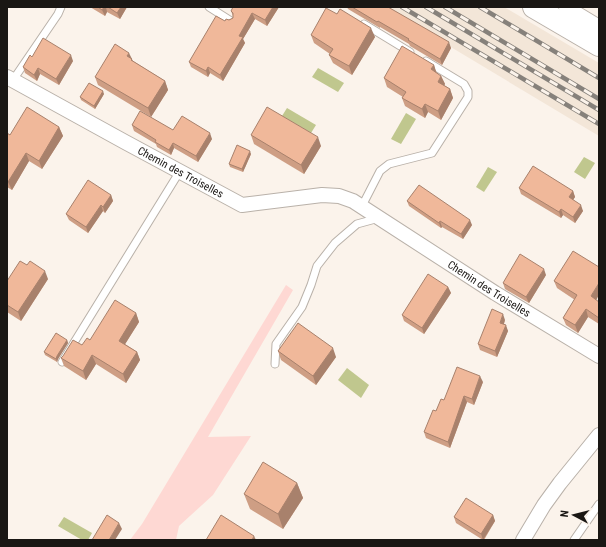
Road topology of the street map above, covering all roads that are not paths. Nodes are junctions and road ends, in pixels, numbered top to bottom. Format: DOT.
graph roads {
  1 [pos="61,7"];
  2 [pos="209,7"];
  3 [pos="534,7"];
  4 [pos="566,7"];
  5 [pos="231,21"];
  6 [pos="358,21"];
  7 [pos="599,27"];
  8 [pos="599,45"];
  9 [pos="413,54"];
  10 [pos="420,58"];
  11 [pos="10,78"];
  12 [pos="180,171"];
  13 [pos="362,206"];
  14 [pos="380,218"];
  15 [pos="599,356"];
  16 [pos="62,362"];
  17 [pos="275,364"];
  18 [pos="599,435"];
  19 [pos="599,504"];
  20 [pos="523,540"];
  21 [pos="574,540"];
  1 -- 11 [label="lane, Chemin des Troiselles"];
  2 -- 5 [label="lane"];
  3 -- 8 [label="main road"];
  4 -- 7 [label="street"];
  6 -- 9 [label="lane"];
  10 -- 13 [label="lane"];
  11 -- 12 [label="street, Chemin des Troiselles"];
  12 -- 13 [label="street, Chemin des Troiselles"];
  12 -- 16 [label="lane"];
  13 -- 14 [label="street, Chemin des Troiselles"];
  14 -- 15 [label="street, Chemin des Troiselles"];
  14 -- 17 [label="lane"];
  18 -- 20 [label="street"];
  19 -- 21 [label="lane"];
}
